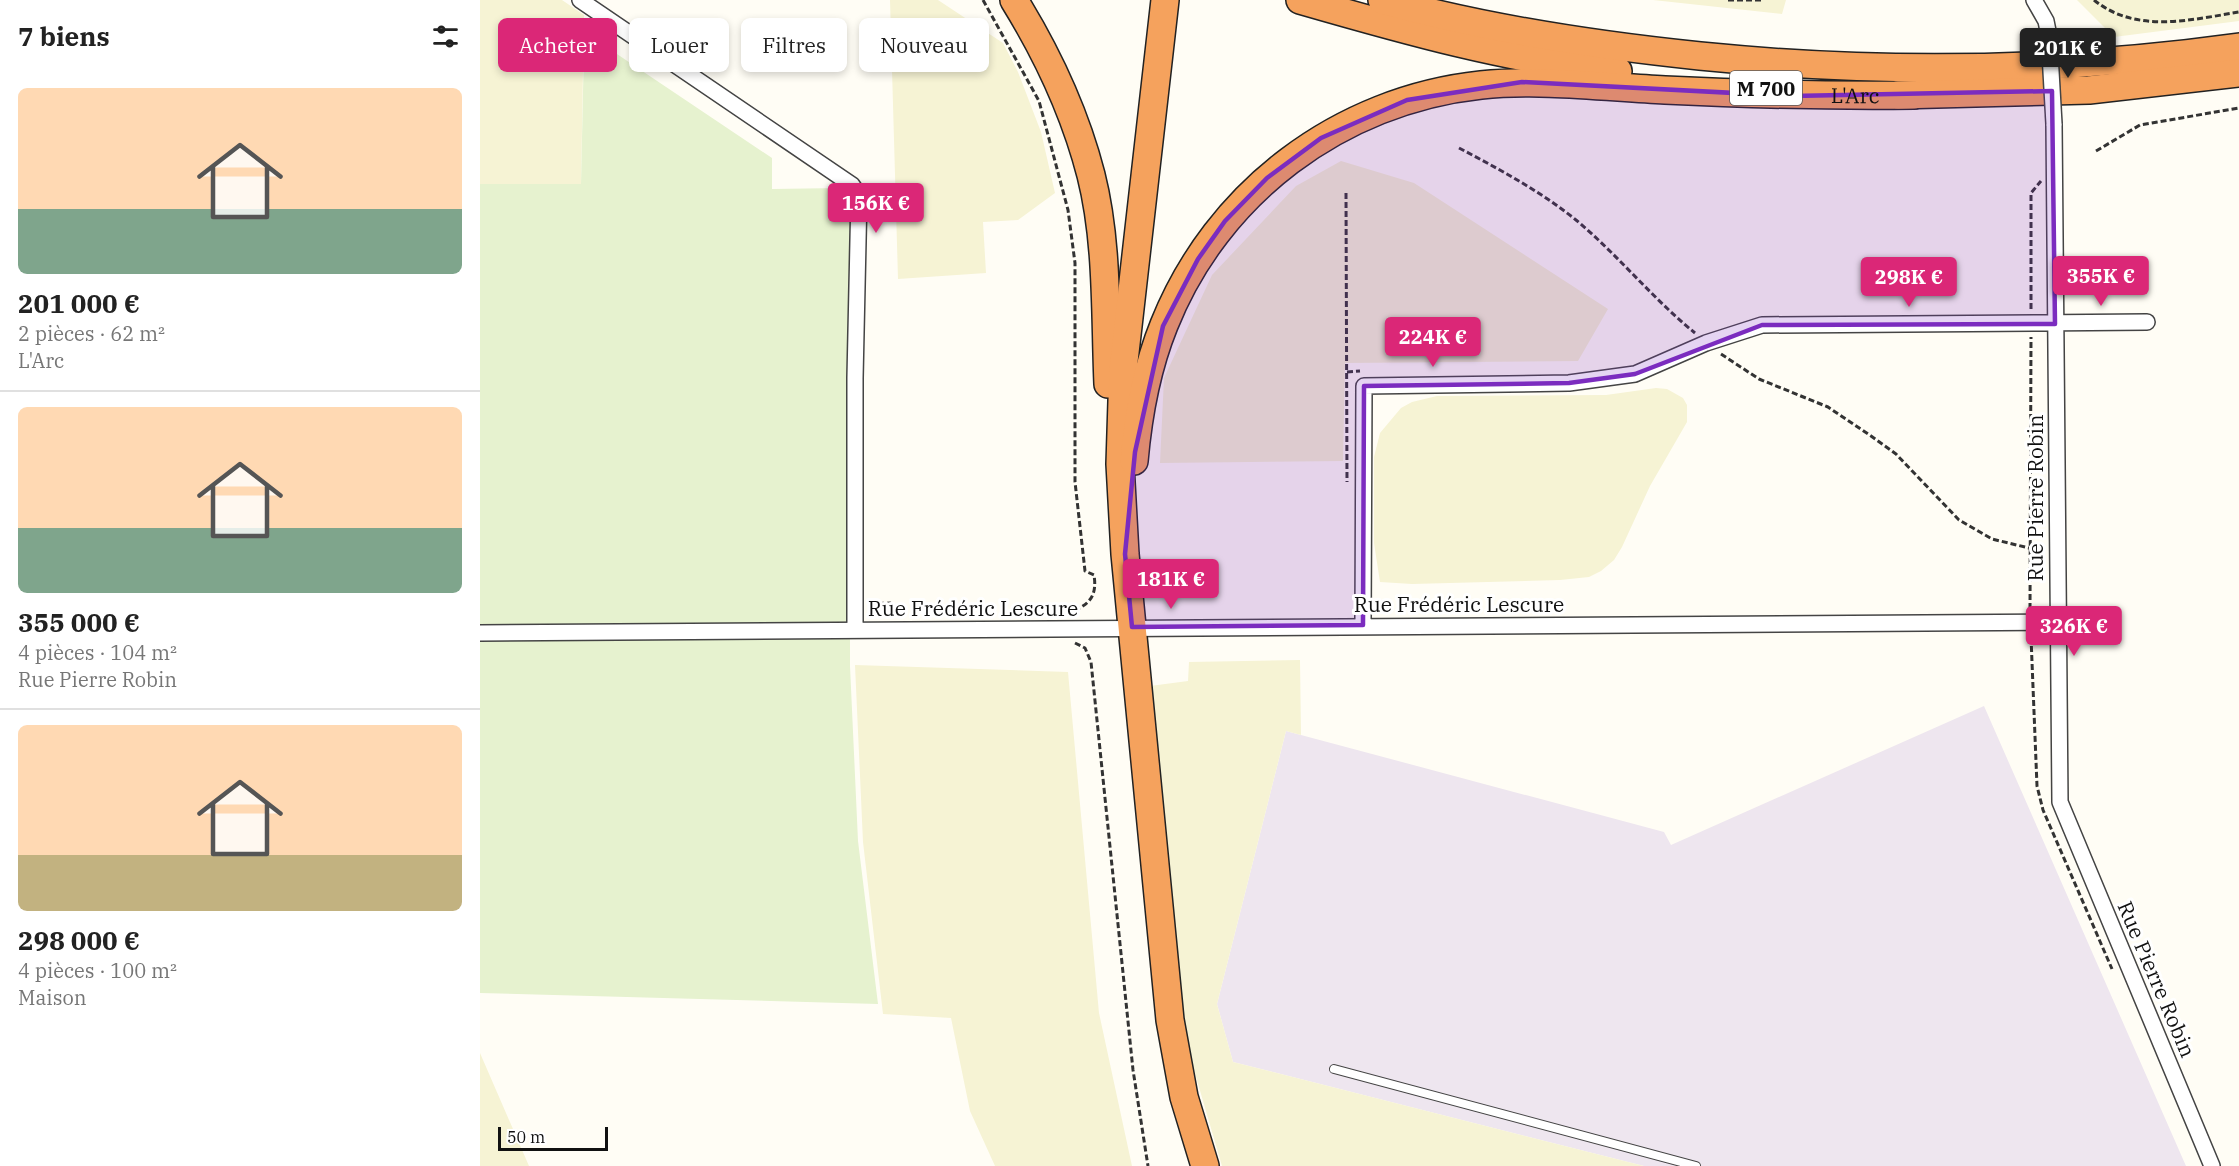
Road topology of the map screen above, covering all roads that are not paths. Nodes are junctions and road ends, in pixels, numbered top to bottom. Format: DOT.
graph roads {
  1 [pos="579,0"];
  2 [pos="1014,0"];
  3 [pos="1153,0"];
  4 [pos="1165,0"];
  5 [pos="1300,0"];
  6 [pos="1382,0"];
  7 [pos="2034,0"];
  8 [pos="1154,46"];
  9 [pos="2239,47"];
  10 [pos="2239,73"];
  11 [pos="1914,95"];
  12 [pos="2147,322"];
  13 [pos="2055,324"];
  14 [pos="1109,409"];
  15 [pos="1116,554"];
  16 [pos="2057,622"];
  17 [pos="1363,625"];
  18 [pos="1123,627"];
  19 [pos="855,629"];
  20 [pos="480,633"];
  21 [pos="1334,1069"];
  22 [pos="1186,1166"];
  23 [pos="1205,1166"];
  24 [pos="1696,1166"];
  25 [pos="2212,1166"];
  1 -- 19 [label="street"];
  2 -- 14 [label="highway"];
  3 -- 8 [label="highway"];
  4 -- 8 [label="highway"];
  5 -- 11 [label="highway, L'Arc / M 700"];
  6 -- 9 [label="highway, L'Arc / M 700"];
  7 -- 13 [label="street, Rue Pierre Robin, bridge"];
  8 -- 14 [label="highway"];
  8 -- 15 [label="highway"];
  10 -- 11 [label="highway, L'Arc / M 700"];
  11 -- 15 [label="highway"];
  12 -- 13 [label="street"];
  13 -- 16 [label="street, Rue Pierre Robin"];
  13 -- 17 [label="street"];
  14 -- 15 [label="highway"];
  15 -- 18 [label="highway"];
  16 -- 17 [label="street, Rue Frédéric Lescure"];
  16 -- 25 [label="street, Rue Pierre Robin"];
  17 -- 18 [label="street, Rue Frédéric Lescure"];
  18 -- 19 [label="street, Rue Frédéric Lescure"];
  18 -- 22 [label="highway"];
  18 -- 23 [label="highway"];
  19 -- 20 [label="street, Rue Frédéric Lescure"];
  21 -- 24 [label="lane"];
}
